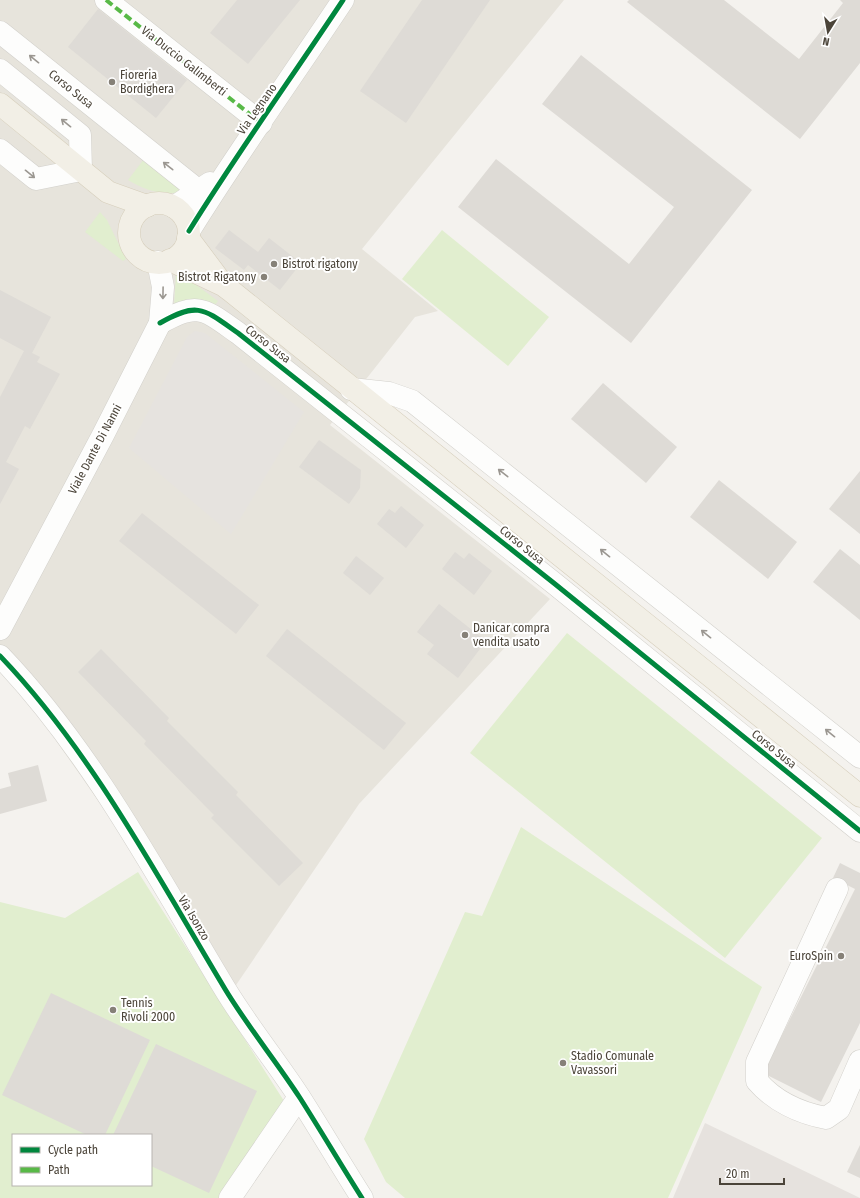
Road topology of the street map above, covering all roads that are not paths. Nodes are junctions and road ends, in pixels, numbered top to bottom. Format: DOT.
graph roads {
  1 [pos="106,0"];
  2 [pos="343,0"];
  3 [pos="0,32"];
  4 [pos="0,70"];
  5 [pos="0,104"];
  6 [pos="261,122"];
  7 [pos="0,150"];
  8 [pos="81,170"];
  9 [pos="224,174"];
  10 [pos="199,191"];
  11 [pos="108,192"];
  12 [pos="147,206"];
  13 [pos="174,207"];
  14 [pos="130,227"];
  15 [pos="189,234"];
  16 [pos="164,261"];
  17 [pos="223,285"];
  18 [pos="254,310"];
  19 [pos="160,323"];
  20 [pos="238,333"];
  21 [pos="351,388"];
  22 [pos="486,496"];
  23 [pos="470,517"];
  24 [pos="621,566"];
  25 [pos="602,589"];
  26 [pos="0,629"];
  27 [pos="0,656"];
  28 [pos="734,656"];
  29 [pos="688,658"];
  30 [pos="671,679"];
  31 [pos="715,679"];
  32 [pos="860,757"];
  33 [pos="860,796"];
  34 [pos="860,831"];
  35 [pos="837,889"];
  36 [pos="860,1061"];
  37 [pos="300,1097"];
  38 [pos="230,1198"];
  39 [pos="362,1198"];
  1 -- 6 [label="street, Via Duccio Galimberti"];
  2 -- 6 [label="street, Via Legnano"];
  10 -- 3 [label="street, Corso Susa, one-way"];
  8 -- 4 [label="street, one-way"];
  5 -- 8 [label="main road"];
  6 -- 9 [label="street, Via Legnano"];
  7 -- 8 [label="street, one-way"];
  8 -- 11 [label="main road"];
  9 -- 10 [label="street, Via Legnano"];
  9 -- 15 [label="street, Via Legnano"];
  10 -- 13 [label="street, Via Legnano"];
  11 -- 12 [label="main road"];
  11 -- 14 [label="main road"];
  12 -- 13 [label="main road"];
  12 -- 14 [label="main road"];
  13 -- 15 [label="main road"];
  14 -- 16 [label="main road"];
  15 -- 16 [label="main road"];
  15 -- 17 [label="main road, Corso Susa"];
  16 -- 17 [label="main road, Corso Susa"];
  16 -- 19 [label="street, Viale Dante Di Nanni, one-way"];
  17 -- 18 [label="main road, Corso Susa"];
  18 -- 20 [label="street, Corso Susa"];
  18 -- 21 [label="main road, Corso Susa"];
  19 -- 20 [label="street, Corso Susa"];
  19 -- 26 [label="street, Viale Dante Di Nanni"];
  20 -- 23 [label="street, Corso Susa"];
  21 -- 22 [label="main road, Corso Susa"];
  24 -- 21 [label="street, one-way"];
  22 -- 23 [label="street"];
  22 -- 25 [label="main road, Corso Susa"];
  23 -- 30 [label="street, Corso Susa"];
  24 -- 25 [label="street"];
  28 -- 24 [label="street, one-way"];
  25 -- 29 [label="main road, Corso Susa"];
  27 -- 37 [label="street, Via Isonzo"];
  28 -- 31 [label="street"];
  32 -- 28 [label="street, one-way"];
  29 -- 30 [label="street"];
  29 -- 31 [label="main road, Corso Susa"];
  30 -- 34 [label="street, Corso Susa"];
  31 -- 33 [label="main road, Corso Susa"];
  35 -- 36 [label="street"];
  37 -- 38 [label="street"];
  37 -- 39 [label="street, Via Isonzo"];
}
